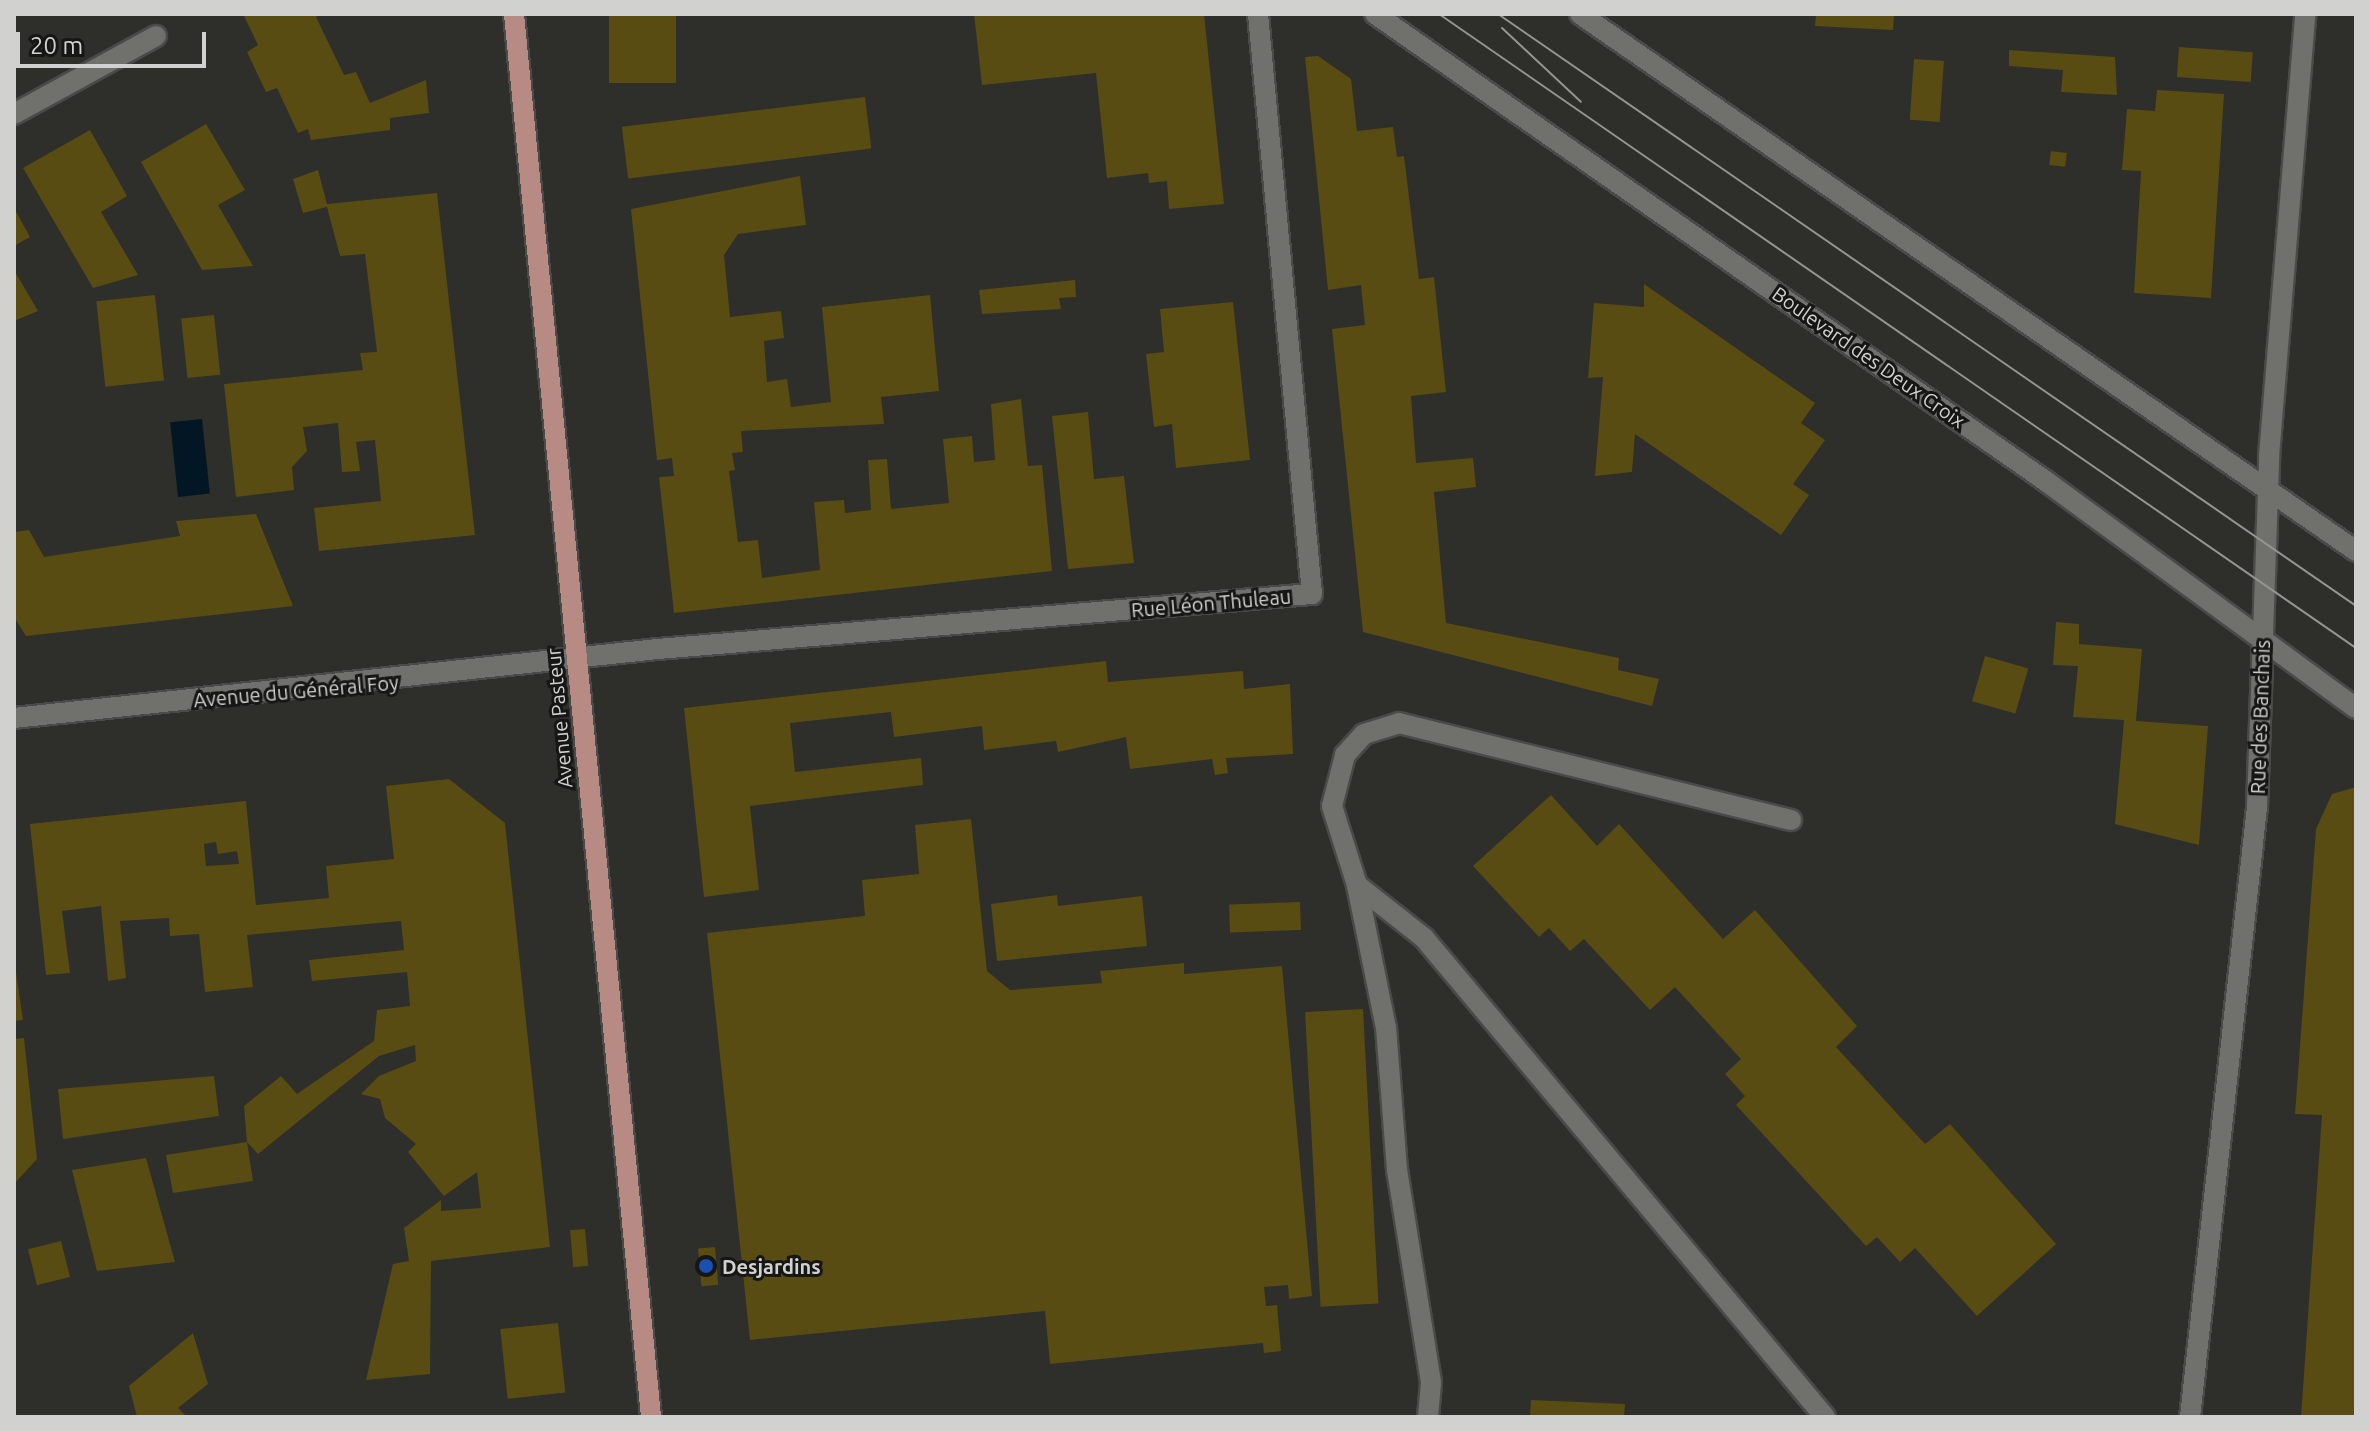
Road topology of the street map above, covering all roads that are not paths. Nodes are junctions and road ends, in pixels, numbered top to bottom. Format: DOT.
graph roads {
  1 [pos="514,14"];
  2 [pos="1258,14"];
  3 [pos="1375,14"];
  4 [pos="1580,14"];
  5 [pos="2305,14"];
  6 [pos="156,36"];
  7 [pos="14,114"];
  8 [pos="2268,489"];
  9 [pos="2356,551"];
  10 [pos="2262,644"];
  11 [pos="578,662"];
  12 [pos="2356,708"];
  13 [pos="14,718"];
  14 [pos="1791,820"];
  15 [pos="1357,885"];
  16 [pos="651,1417"];
  17 [pos="1428,1417"];
  18 [pos="1825,1417"];
  19 [pos="2190,1417"];
  1 -- 11 [label="main road, Avenue Pasteur"];
  2 -- 11 [label="street, Rue Léon Thuleau"];
  3 -- 10 [label="street, Boulevard des Deux Croix"];
  4 -- 8 [label="street"];
  5 -- 8 [label="street, Rue des Banchais"];
  6 -- 7 [label="street"];
  8 -- 9 [label="street"];
  8 -- 10 [label="street, Rue des Banchais"];
  10 -- 12 [label="street, Boulevard des Deux Croix"];
  10 -- 19 [label="street, Rue des Banchais"];
  11 -- 13 [label="street, Avenue du Général Foy"];
  11 -- 16 [label="main road, Avenue Pasteur"];
  14 -- 15 [label="street"];
  15 -- 17 [label="street"];
  15 -- 18 [label="street"];
}
